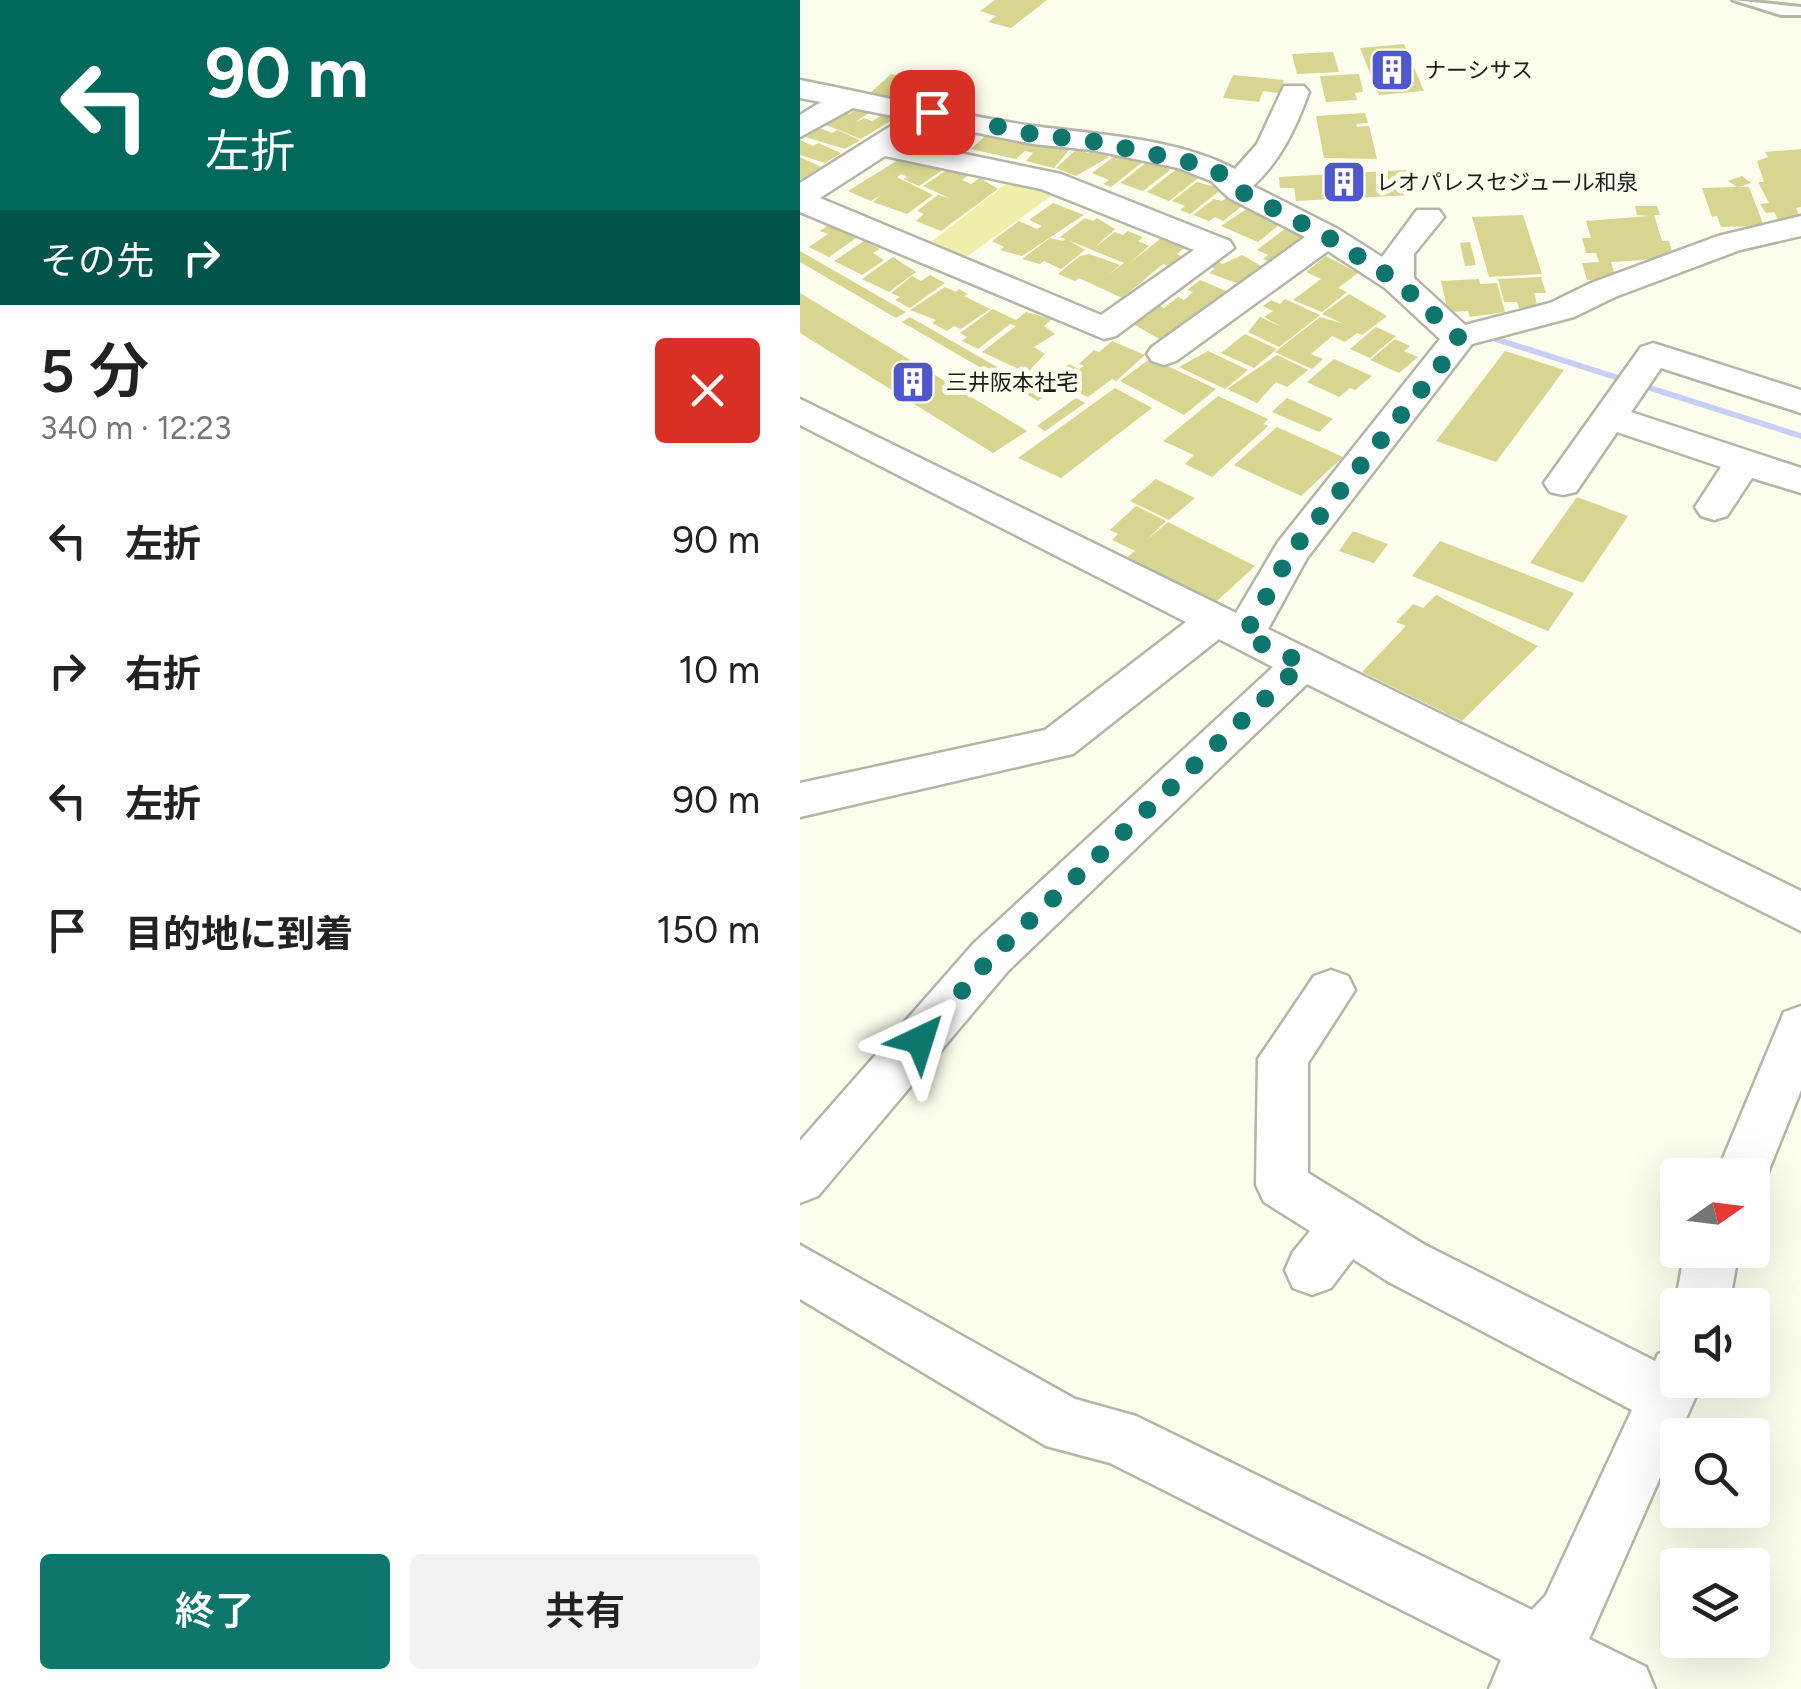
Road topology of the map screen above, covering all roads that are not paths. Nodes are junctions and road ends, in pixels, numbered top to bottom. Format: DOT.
graph roads {
  1 [pos="1741,0"];
  2 [pos="1801,10"];
  3 [pos="800,88"];
  4 [pos="846,99"];
  5 [pos="1300,104"];
  6 [pos="932,112"];
  7 [pos="800,128"];
  8 [pos="880,146"];
  9 [pos="1234,186"];
  10 [pos="800,199"];
  11 [pos="1428,217"];
  12 [pos="1801,226"];
  13 [pos="1326,236"];
  14 [pos="1397,281"];
  15 [pos="1458,337"];
  16 [pos="1164,354"];
  17 [pos="1798,401"];
  18 [pos="800,410"];
  19 [pos="1608,417"];
  20 [pos="1743,463"];
  21 [pos="1801,482"];
  22 [pos="1563,483"];
  23 [pos="1714,507"];
  24 [pos="1229,629"];
  25 [pos="1303,663"];
  26 [pos="800,800"];
  27 [pos="1801,912"];
  28 [pos="1331,990"];
  29 [pos="1801,1026"];
  30 [pos="1749,1158"];
  31 [pos="800,1179"];
  32 [pos="1347,1226"];
  33 [pos="800,1270"];
  34 [pos="1312,1270"];
  35 [pos="1660,1380"];
  36 [pos="1668,1398"];
  37 [pos="1529,1668"];
  38 [pos="1624,1689"];
  1 -- 2 [label="lane"];
  3 -- 4 [label="street"];
  4 -- 6 [label="street"];
  4 -- 7 [label="street"];
  5 -- 9 [label="street"];
  6 -- 8 [label="street"];
  6 -- 9 [label="street"];
  8 -- 10 [label="street"];
  8 -- 10 [label="street"];
  9 -- 13 [label="street"];
  11 -- 14 [label="street"];
  12 -- 15 [label="street"];
  13 -- 14 [label="street"];
  13 -- 16 [label="street"];
  14 -- 15 [label="street"];
  15 -- 24 [label="street"];
  17 -- 19 [label="street"];
  18 -- 24 [label="street"];
  19 -- 20 [label="street"];
  19 -- 22 [label="street"];
  20 -- 21 [label="street"];
  20 -- 23 [label="street"];
  24 -- 25 [label="street"];
  24 -- 26 [label="street"];
  25 -- 27 [label="street"];
  25 -- 31 [label="street"];
  28 -- 32 [label="street"];
  29 -- 30 [label="street"];
  32 -- 34 [label="street"];
  32 -- 35 [label="street"];
  33 -- 37 [label="street"];
  36 -- 37 [label="street"];
  37 -- 38 [label="street"];
}
